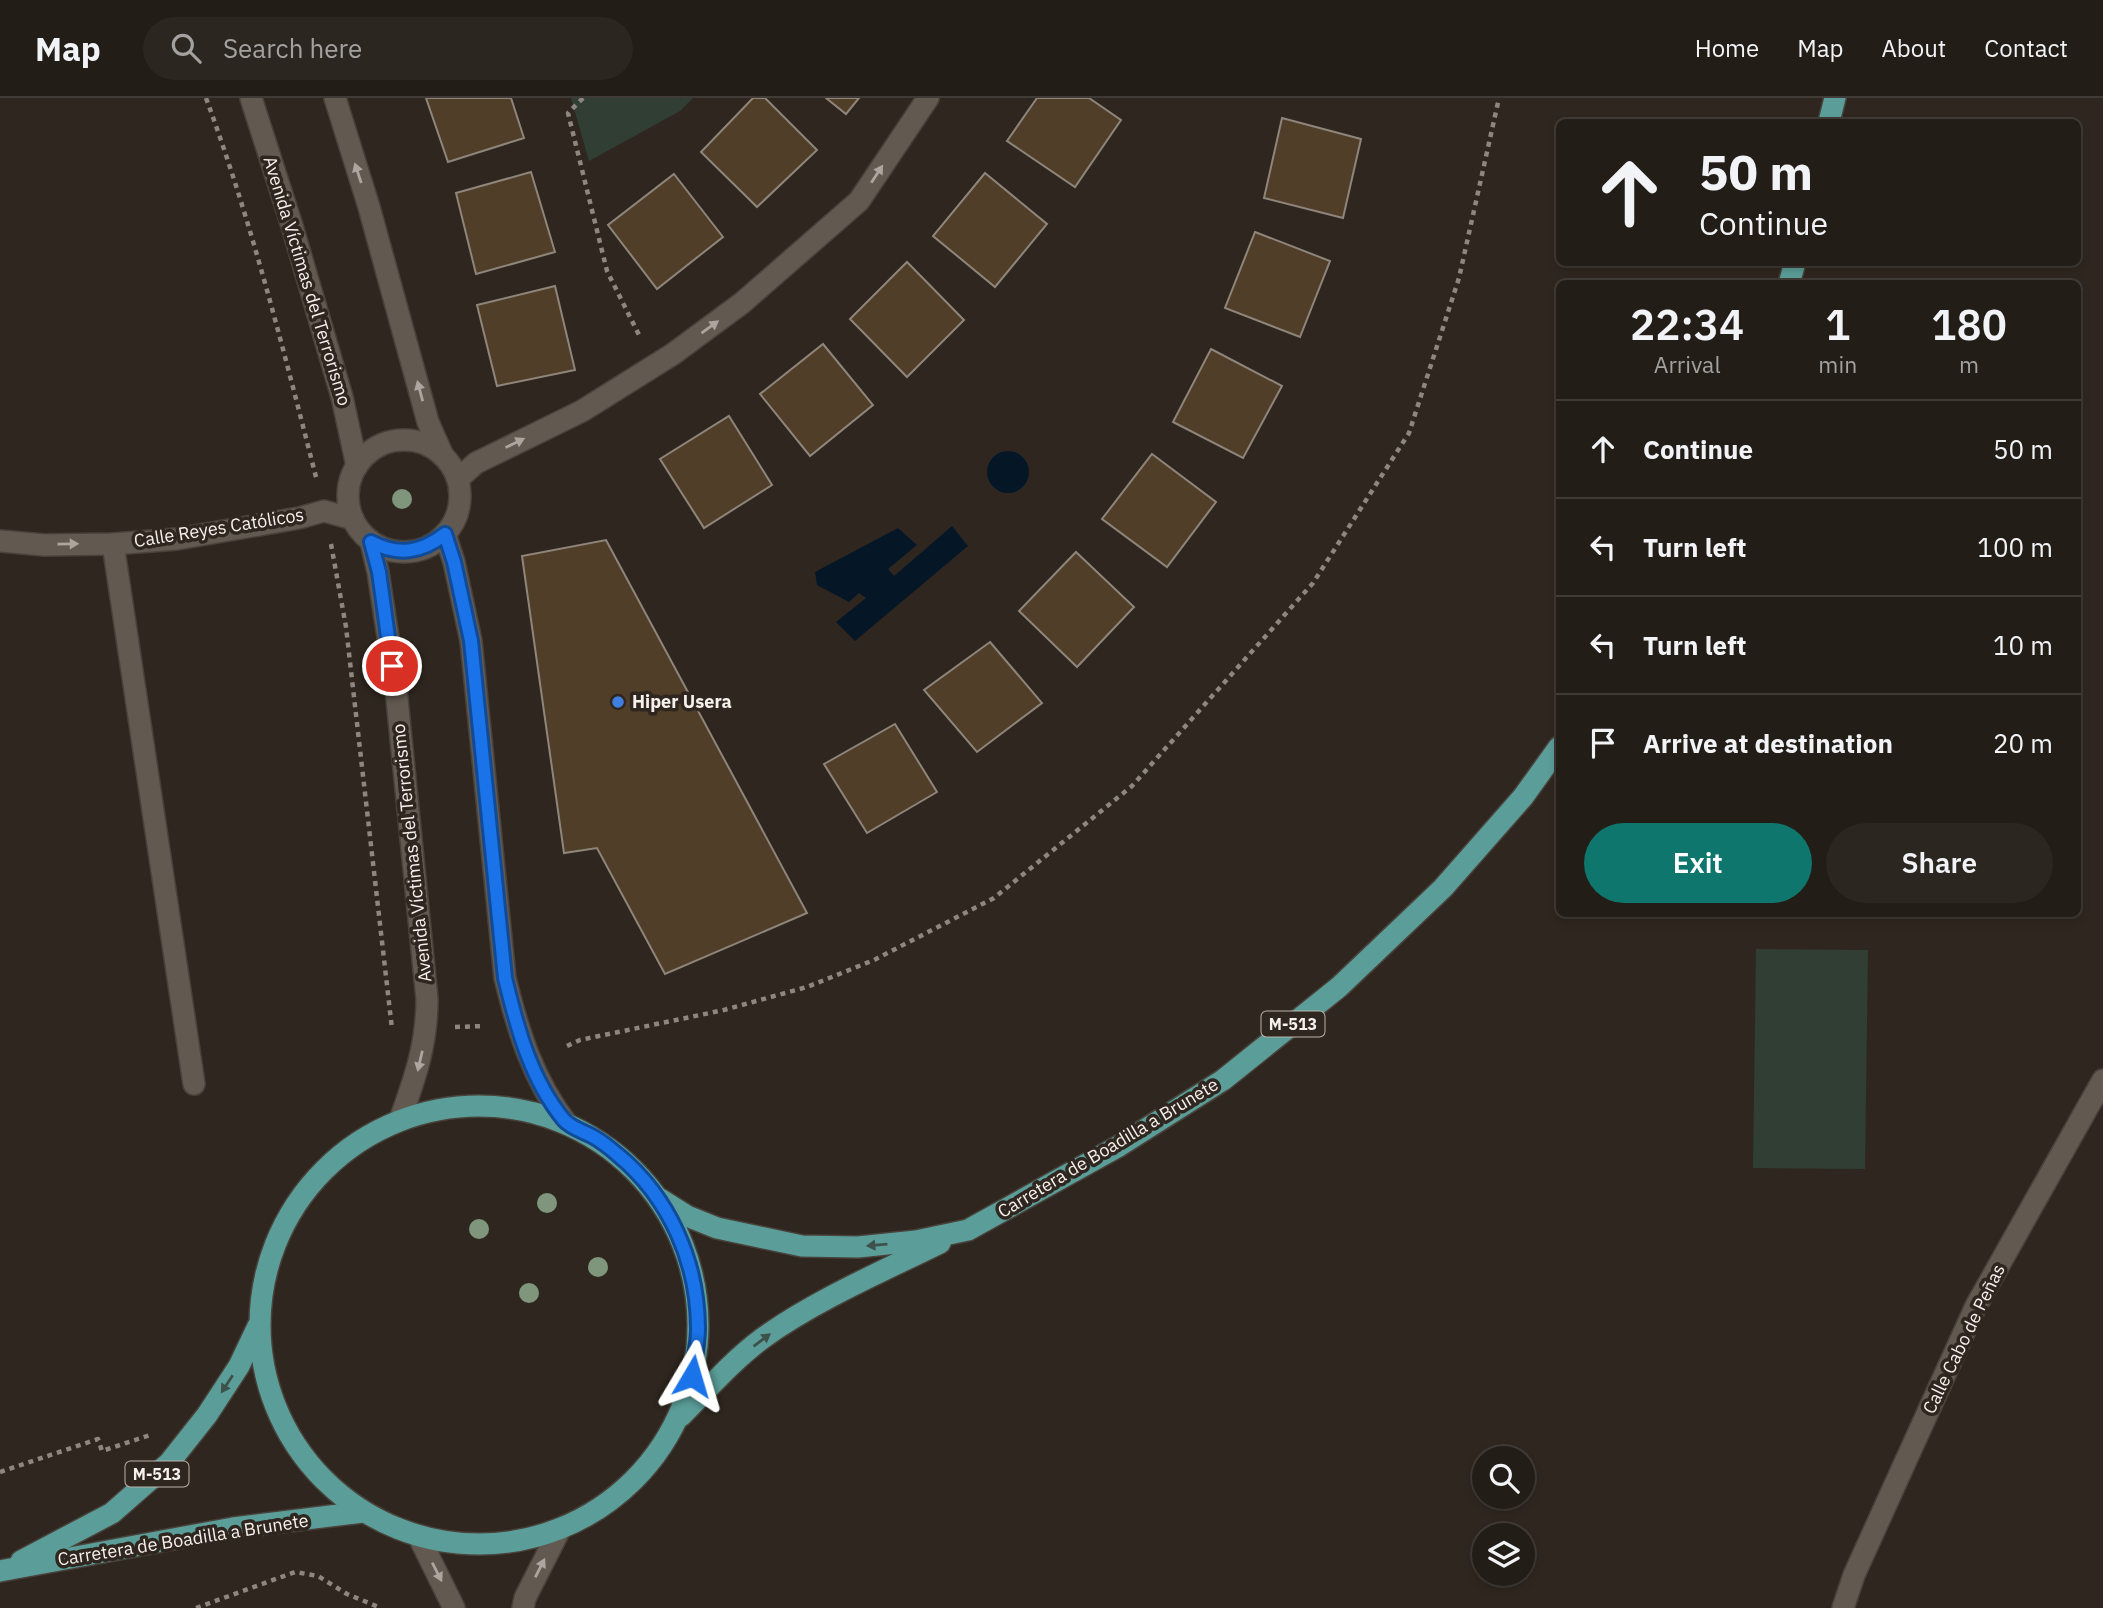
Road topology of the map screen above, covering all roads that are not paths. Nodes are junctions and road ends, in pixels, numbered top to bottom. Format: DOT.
graph roads {
  1 [pos="251,98"];
  2 [pos="335,98"];
  3 [pos="928,98"];
  4 [pos="1835,98"];
  5 [pos="1830,119"];
  6 [pos="443,456"];
  7 [pos="357,466"];
  8 [pos="457,479"];
  9 [pos="353,519"];
  10 [pos="445,534"];
  11 [pos="0,541"];
  12 [pos="371,542"];
  13 [pos="113,544"];
  14 [pos="1556,751"];
  15 [pos="2103,1080"];
  16 [pos="194,1083"];
  17 [pos="400,1120"];
  18 [pos="567,1124"];
  19 [pos="659,1198"];
  20 [pos="968,1230"];
  21 [pos="259,1324"];
  22 [pos="677,1420"];
  23 [pos="363,1511"];
  24 [pos="561,1528"];
  25 [pos="419,1536"];
  26 [pos="2,1571"];
  27 [pos="454,1608"];
  28 [pos="523,1608"];
  29 [pos="1843,1608"];
  1 -- 7 [label="street, Avenida Víctimas del Terrorismo"];
  6 -- 2 [label="street, one-way"];
  8 -- 3 [label="street, one-way"];
  4 -- 5 [label="main road"];
  6 -- 7 [label="street"];
  6 -- 8 [label="street"];
  7 -- 9 [label="street"];
  8 -- 10 [label="street"];
  9 -- 12 [label="street"];
  9 -- 13 [label="street, Calle Reyes Católicos"];
  10 -- 12 [label="street"];
  10 -- 18 [label="street"];
  11 -- 13 [label="street, Calle Reyes Católicos, one-way"];
  12 -- 17 [label="street, Avenida Víctimas del Terrorismo, one-way"];
  13 -- 16 [label="street"];
  14 -- 20 [label="main road, Carretera de Boadilla a Brunete / M-513"];
  15 -- 29 [label="street, Calle Cabo de Peñas"];
  17 -- 18 [label="main road"];
  17 -- 21 [label="main road"];
  18 -- 19 [label="main road"];
  20 -- 19 [label="main road, Carretera de Boadilla a Brunete / M-513, one-way"];
  19 -- 22 [label="main road"];
  22 -- 20 [label="main road, one-way"];
  21 -- 23 [label="main road"];
  21 -- 26 [label="main road, Carretera de Boadilla a Brunete / M-513, one-way"];
  22 -- 24 [label="main road"];
  23 -- 25 [label="main road"];
  23 -- 26 [label="main road, Carretera de Boadilla a Brunete / M-513"];
  24 -- 25 [label="main road"];
  28 -- 24 [label="street, one-way"];
  25 -- 27 [label="street, one-way"];
}
